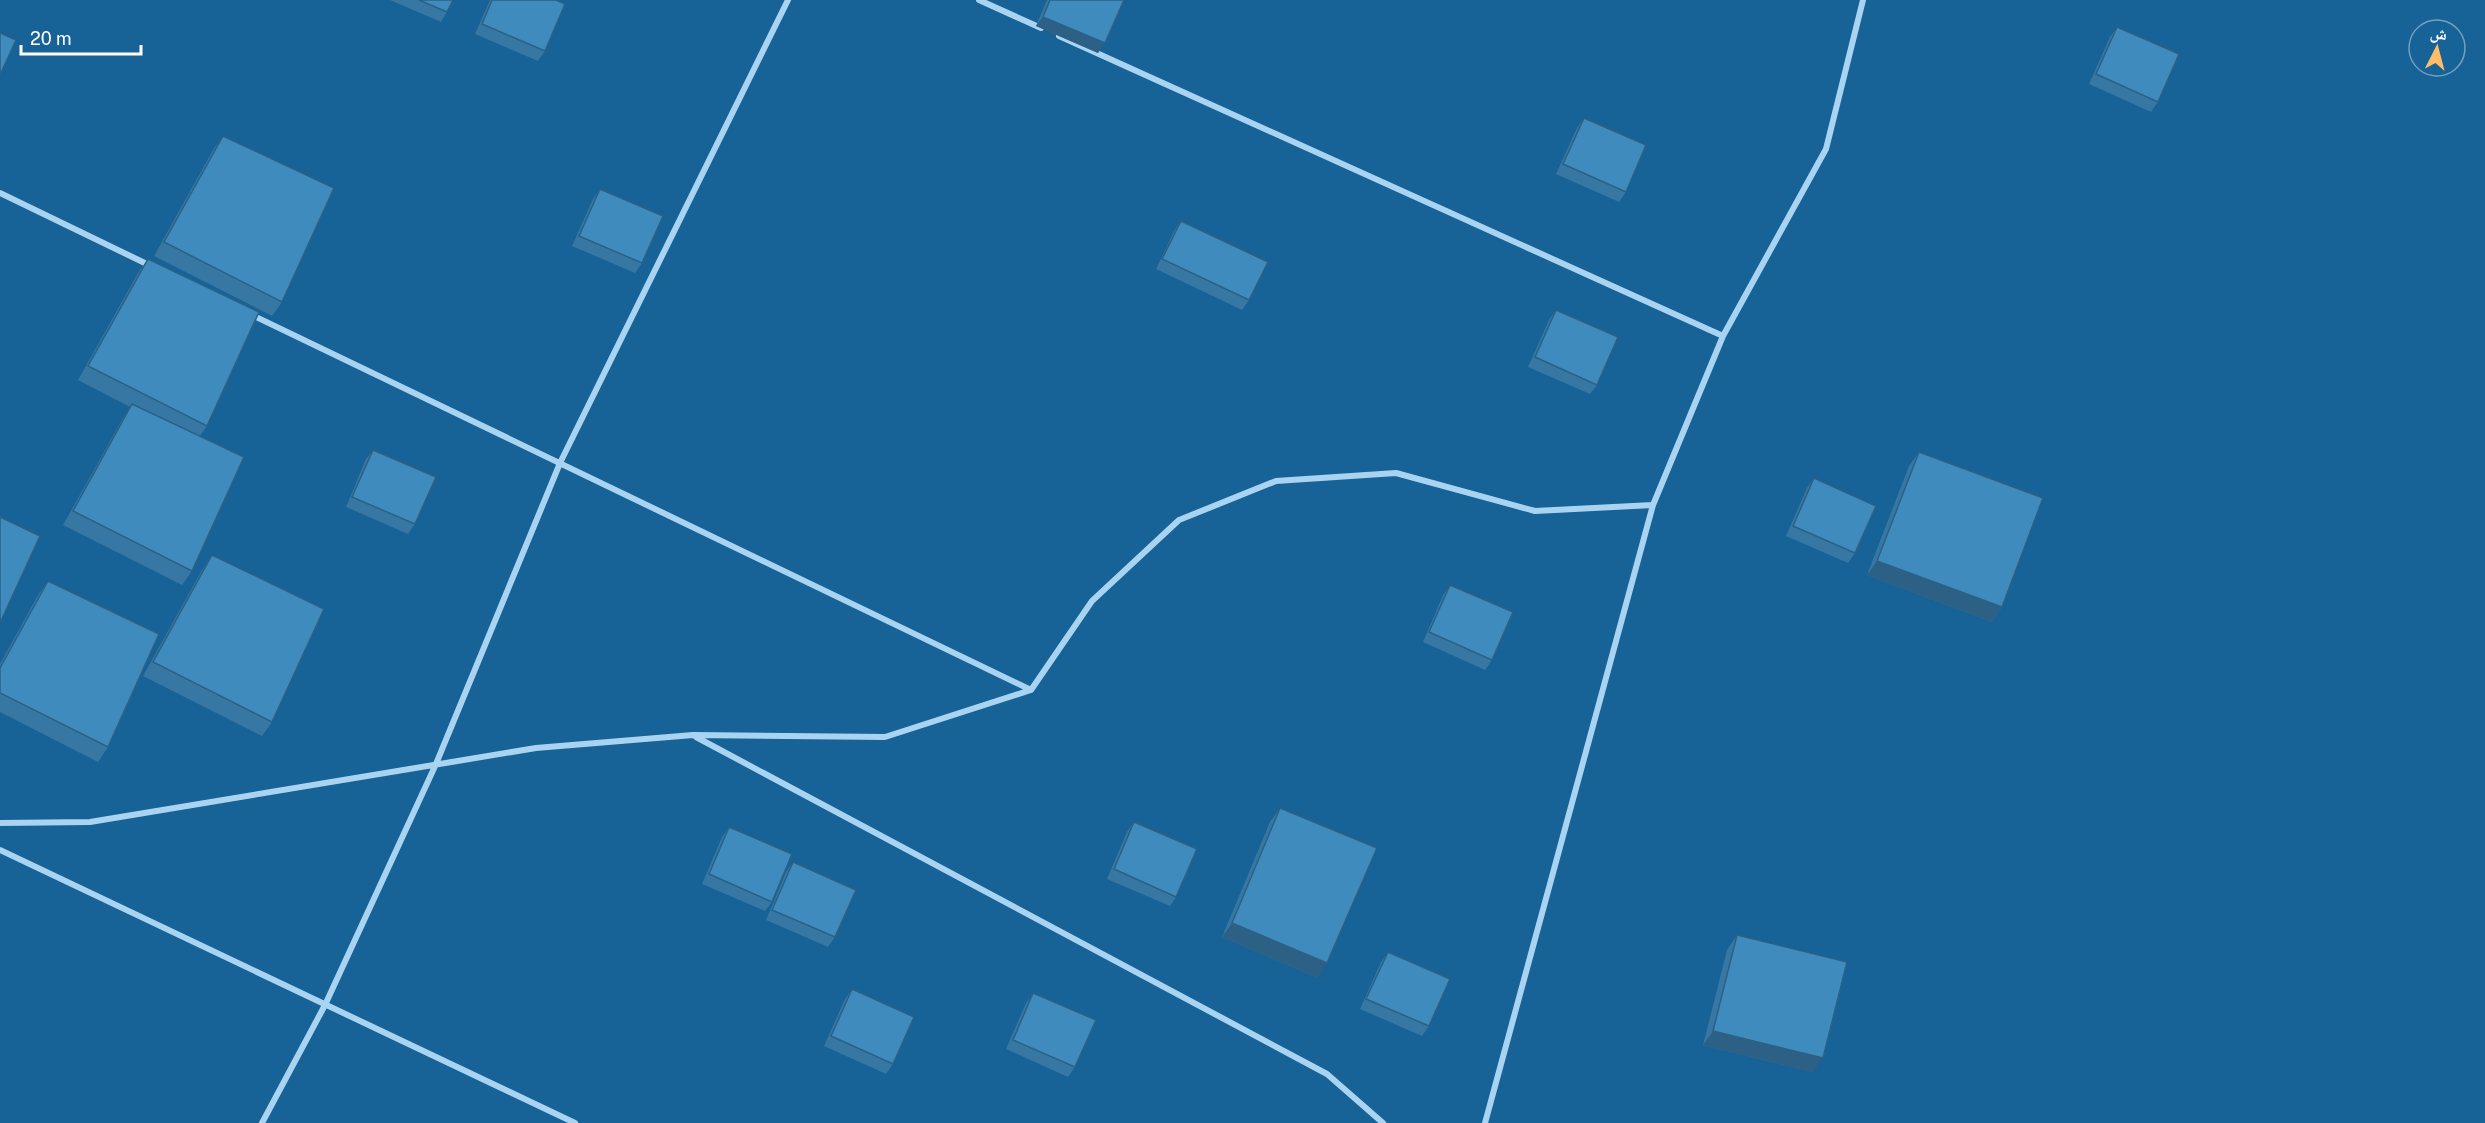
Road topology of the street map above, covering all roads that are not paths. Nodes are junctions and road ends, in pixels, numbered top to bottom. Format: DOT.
graph roads {
  1 [pos="788,0"];
  2 [pos="979,0"];
  3 [pos="1863,0"];
  4 [pos="1043,29"];
  5 [pos="1054,34"];
  6 [pos="0,193"];
  7 [pos="161,271"];
  8 [pos="248,312"];
  9 [pos="1723,336"];
  10 [pos="560,463"];
  11 [pos="1653,505"];
  12 [pos="1032,690"];
  13 [pos="693,735"];
  14 [pos="436,764"];
  15 [pos="0,823"];
  16 [pos="0,850"];
  17 [pos="325,1005"];
  18 [pos="262,1123"];
  19 [pos="575,1123"];
  20 [pos="1383,1123"];
  21 [pos="1485,1123"];
  1 -- 10 [label="street"];
  2 -- 4 [label="street"];
  3 -- 9 [label="street"];
  5 -- 9 [label="street"];
  6 -- 7 [label="street"];
  8 -- 10 [label="street"];
  9 -- 11 [label="street"];
  10 -- 12 [label="street"];
  10 -- 14 [label="street"];
  11 -- 12 [label="street"];
  11 -- 21 [label="street"];
  12 -- 13 [label="street"];
  13 -- 14 [label="street"];
  13 -- 20 [label="street"];
  14 -- 15 [label="street"];
  14 -- 17 [label="street"];
  16 -- 17 [label="street"];
  17 -- 18 [label="street"];
  17 -- 19 [label="street"];
}
